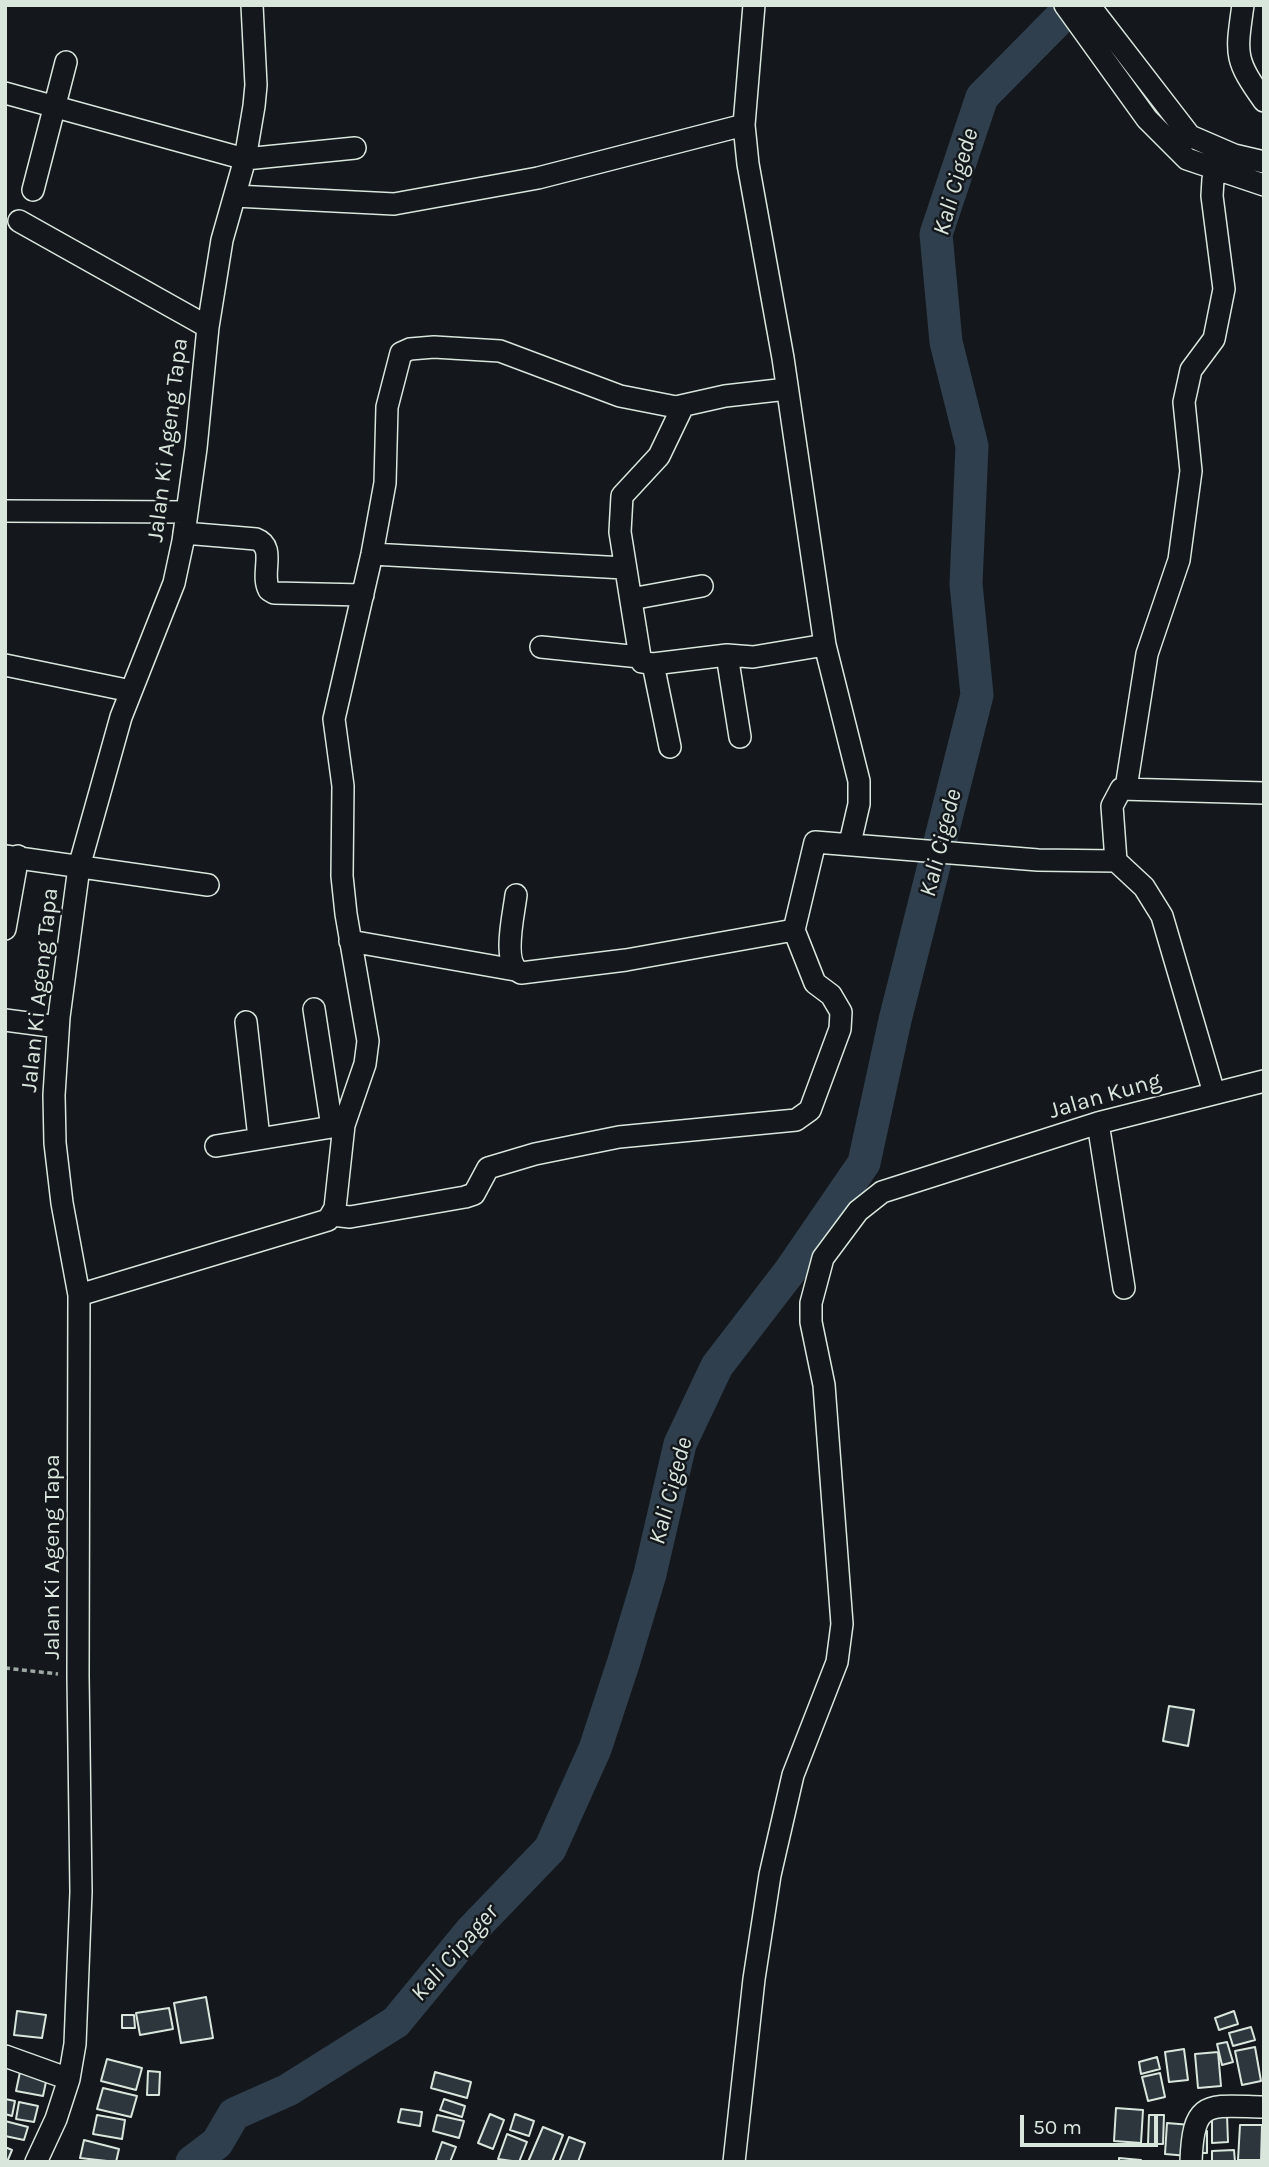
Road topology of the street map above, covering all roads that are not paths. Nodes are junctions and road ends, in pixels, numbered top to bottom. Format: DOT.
graph roads {
  1 [pos="252,5"];
  2 [pos="754,5"];
  3 [pos="1065,5"];
  4 [pos="1089,5"];
  5 [pos="1243,5"];
  6 [pos="1112,51"];
  7 [pos="66,62"];
  8 [pos="5,93"];
  9 [pos="1264,101"];
  10 [pos="56,108"];
  11 [pos="744,125"];
  12 [pos="355,148"];
  13 [pos="1234,155"];
  14 [pos="245,159"];
  15 [pos="1264,162"];
  16 [pos="1218,170"];
  17 [pos="1264,185"];
  18 [pos="33,190"];
  19 [pos="235,195"];
  20 [pos="19,221"];
  21 [pos="208,327"];
  22 [pos="788,389"];
  23 [pos="683,406"];
  24 [pos="5,511"];
  25 [pos="187,512"];
  26 [pos="184,533"];
  27 [pos="372,554"];
  28 [pos="624,568"];
  29 [pos="702,586"];
  30 [pos="363,595"];
  31 [pos="631,599"];
  32 [pos="825,645"];
  33 [pos="541,647"];
  34 [pos="727,655"];
  35 [pos="646,661"];
  36 [pos="5,665"];
  37 [pos="131,691"];
  38 [pos="740,737"];
  39 [pos="670,747"];
  40 [pos="1126,788"];
  41 [pos="1264,793"];
  42 [pos="850,844"];
  43 [pos="12,856"];
  44 [pos="1116,861"];
  45 [pos="79,867"];
  46 [pos="208,885"];
  47 [pos="516,895"];
  48 [pos="5,929"];
  49 [pos="794,930"];
  50 [pos="350,941"];
  51 [pos="515,971"];
  52 [pos="314,1009"];
  53 [pos="5,1020"];
  54 [pos="246,1021"];
  55 [pos="58,1027"];
  56 [pos="1264,1082"];
  57 [pos="1214,1093"];
  58 [pos="1098,1123"];
  59 [pos="338,1126"];
  60 [pos="259,1138"];
  61 [pos="216,1146"];
  62 [pos="332,1215"];
  63 [pos="1124,1288"];
  64 [pos="79,1295"];
  65 [pos="5,2056"];
  66 [pos="69,2079"];
  67 [pos="1264,2107"];
  68 [pos="36,2162"];
  69 [pos="734,2162"];
  70 [pos="1191,2162"];
  1 -- 14 [label="street, Jalan Ki Ageng Tapa"];
  2 -- 11 [label="street"];
  3 -- 6 [label="street"];
  4 -- 6 [label="street"];
  5 -- 9 [label="street"];
  6 -- 13 [label="street"];
  6 -- 16 [label="street"];
  7 -- 10 [label="street"];
  8 -- 10 [label="street"];
  10 -- 14 [label="street"];
  10 -- 18 [label="street"];
  11 -- 19 [label="street"];
  11 -- 22 [label="street"];
  12 -- 14 [label="street"];
  13 -- 15 [label="street"];
  13 -- 16 [label="street"];
  14 -- 19 [label="street, Jalan Ki Ageng Tapa"];
  16 -- 17 [label="street"];
  16 -- 40 [label="street"];
  19 -- 21 [label="street, Jalan Ki Ageng Tapa"];
  20 -- 21 [label="street"];
  21 -- 25 [label="street, Jalan Ki Ageng Tapa"];
  22 -- 23 [label="street"];
  22 -- 32 [label="street"];
  23 -- 27 [label="street"];
  23 -- 28 [label="street"];
  24 -- 25 [label="street"];
  25 -- 26 [label="street, Jalan Ki Ageng Tapa"];
  26 -- 30 [label="street"];
  26 -- 37 [label="street, Jalan Ki Ageng Tapa"];
  27 -- 28 [label="street"];
  27 -- 30 [label="street"];
  28 -- 31 [label="street"];
  29 -- 31 [label="street"];
  30 -- 50 [label="street"];
  31 -- 35 [label="street"];
  32 -- 34 [label="street"];
  32 -- 42 [label="street"];
  33 -- 35 [label="street"];
  34 -- 35 [label="street"];
  34 -- 38 [label="street"];
  35 -- 39 [label="street"];
  36 -- 37 [label="street"];
  37 -- 45 [label="street, Jalan Ki Ageng Tapa"];
  40 -- 41 [label="street"];
  40 -- 44 [label="street"];
  42 -- 44 [label="street"];
  42 -- 49 [label="street"];
  43 -- 45 [label="street"];
  43 -- 48 [label="street"];
  44 -- 57 [label="street"];
  45 -- 46 [label="street"];
  45 -- 55 [label="street, Jalan Ki Ageng Tapa"];
  47 -- 51 [label="street"];
  49 -- 51 [label="street"];
  49 -- 62 [label="street"];
  50 -- 51 [label="street"];
  50 -- 59 [label="street"];
  52 -- 59 [label="street"];
  53 -- 55 [label="street"];
  54 -- 60 [label="street"];
  55 -- 64 [label="street, Jalan Ki Ageng Tapa"];
  56 -- 57 [label="street, Jalan Kung"];
  57 -- 58 [label="street, Jalan Kung"];
  58 -- 63 [label="street"];
  58 -- 69 [label="street, Jalan Kung"];
  59 -- 60 [label="street"];
  59 -- 62 [label="street"];
  60 -- 61 [label="street"];
  62 -- 64 [label="street"];
  64 -- 66 [label="street, Jalan Ki Ageng Tapa"];
  65 -- 66 [label="street"];
  66 -- 68 [label="street, Jalan Ki Ageng Tapa"];
  67 -- 70 [label="street"];
}
